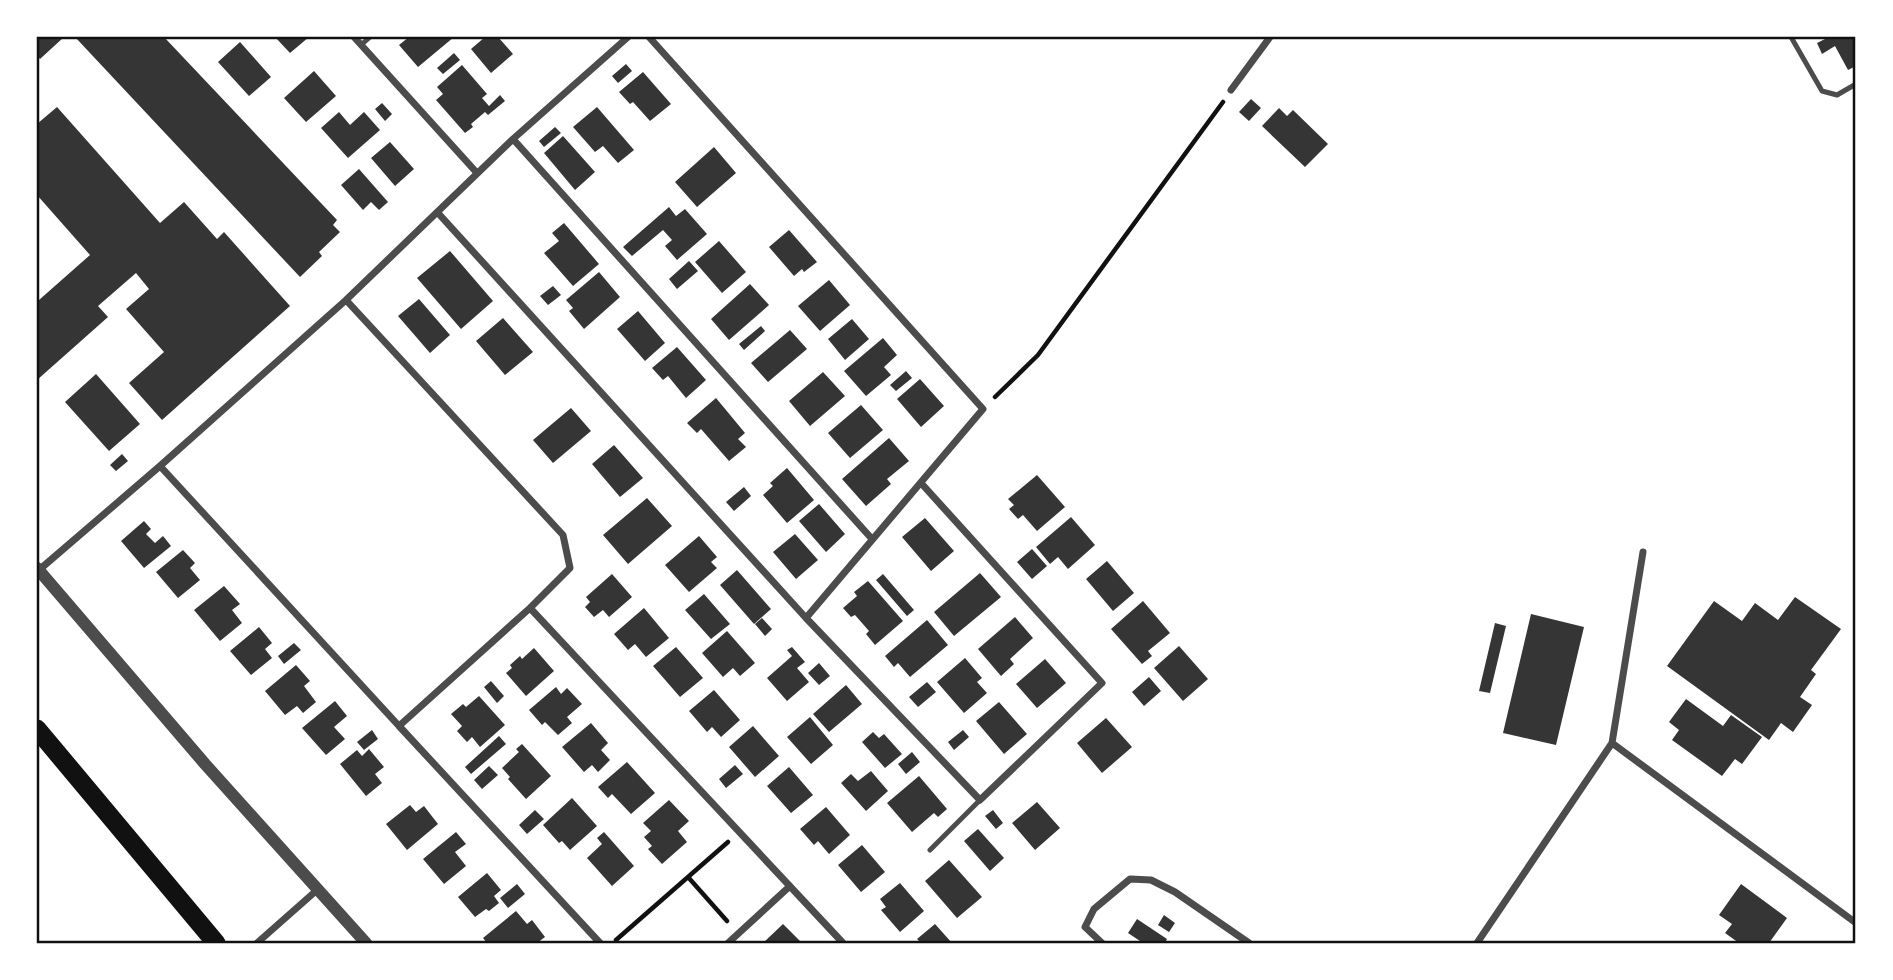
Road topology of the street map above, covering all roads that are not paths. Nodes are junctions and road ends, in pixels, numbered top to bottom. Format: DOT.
graph roads {
  1 [pos="354,37"];
  2 [pos="370,37"];
  3 [pos="628,37"];
  4 [pos="649,37"];
  5 [pos="1270,37"];
  6 [pos="1791,37"];
  7 [pos="361,45"];
  8 [pos="1856,84"];
  9 [pos="1231,90"];
  10 [pos="513,139"];
  11 [pos="477,173"];
  12 [pos="438,213"];
  13 [pos="346,300"];
  14 [pos="160,466"];
  15 [pos="921,483"];
  16 [pos="872,539"];
  17 [pos="1643,552"];
  18 [pos="38,569"];
  19 [pos="530,608"];
  20 [pos="806,618"];
  21 [pos="399,726"];
  22 [pos="37,729"];
  23 [pos="1612,743"];
  24 [pos="980,800"];
  25 [pos="930,850"];
  26 [pos="790,886"];
  27 [pos="317,890"];
  28 [pos="1856,923"];
  29 [pos="216,943"];
  30 [pos="257,943"];
  31 [pos="366,943"];
  32 [pos="600,943"];
  33 [pos="728,943"];
  34 [pos="843,943"];
  35 [pos="1102,943"];
  36 [pos="1249,943"];
  37 [pos="1477,943"];
  1 -- 7 [label="street"];
  2 -- 7 [label="lane"];
  3 -- 10 [label="street"];
  4 -- 15 [label="street"];
  5 -- 9 [label="street"];
  6 -- 8 [label="lane"];
  7 -- 11 [label="street"];
  10 -- 11 [label="street"];
  10 -- 16 [label="street"];
  11 -- 12 [label="street"];
  12 -- 13 [label="street"];
  12 -- 20 [label="street"];
  13 -- 14 [label="street"];
  13 -- 19 [label="street"];
  14 -- 18 [label="street"];
  14 -- 21 [label="street"];
  15 -- 16 [label="street"];
  15 -- 24 [label="street"];
  16 -- 20 [label="street"];
  17 -- 23 [label="street"];
  18 -- 27 [label="street"];
  19 -- 21 [label="street"];
  19 -- 26 [label="street"];
  20 -- 24 [label="street"];
  21 -- 32 [label="street"];
  22 -- 29 [label="highway"];
  23 -- 28 [label="street"];
  23 -- 37 [label="street"];
  24 -- 25 [label="lane"];
  26 -- 33 [label="street"];
  26 -- 34 [label="street"];
  27 -- 30 [label="street"];
  27 -- 31 [label="street"];
  35 -- 36 [label="street"];
}
